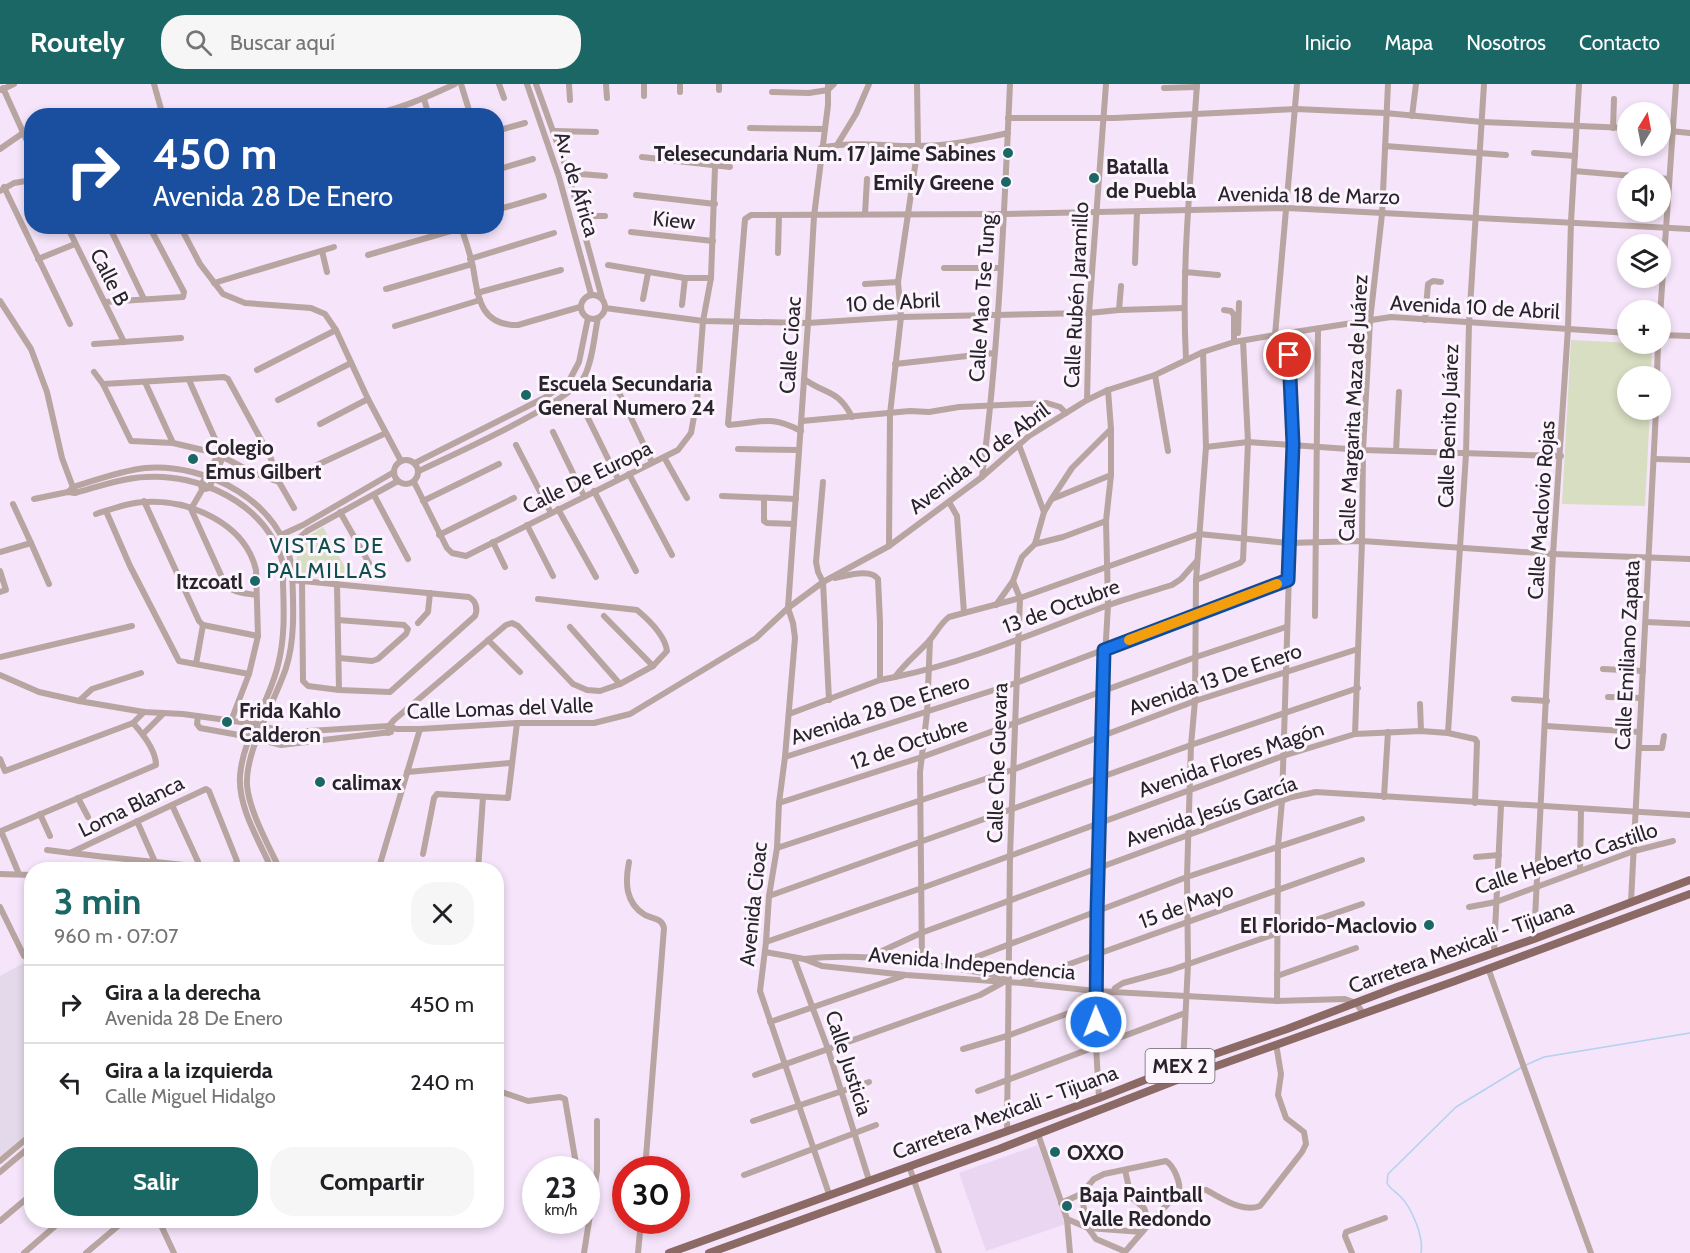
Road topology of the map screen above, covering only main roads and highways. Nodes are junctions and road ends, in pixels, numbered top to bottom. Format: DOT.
graph roads {
  1 [pos="1690,880"];
  2 [pos="1690,894"];
  3 [pos="669,1253"];
  4 [pos="709,1253"];
  1 -- 3 [label="main road, Carretera Mexicali - Tijuana / MEX 2"];
  2 -- 4 [label="main road, Carretera Mexicali - Tijuana / MEX 2"];
}
